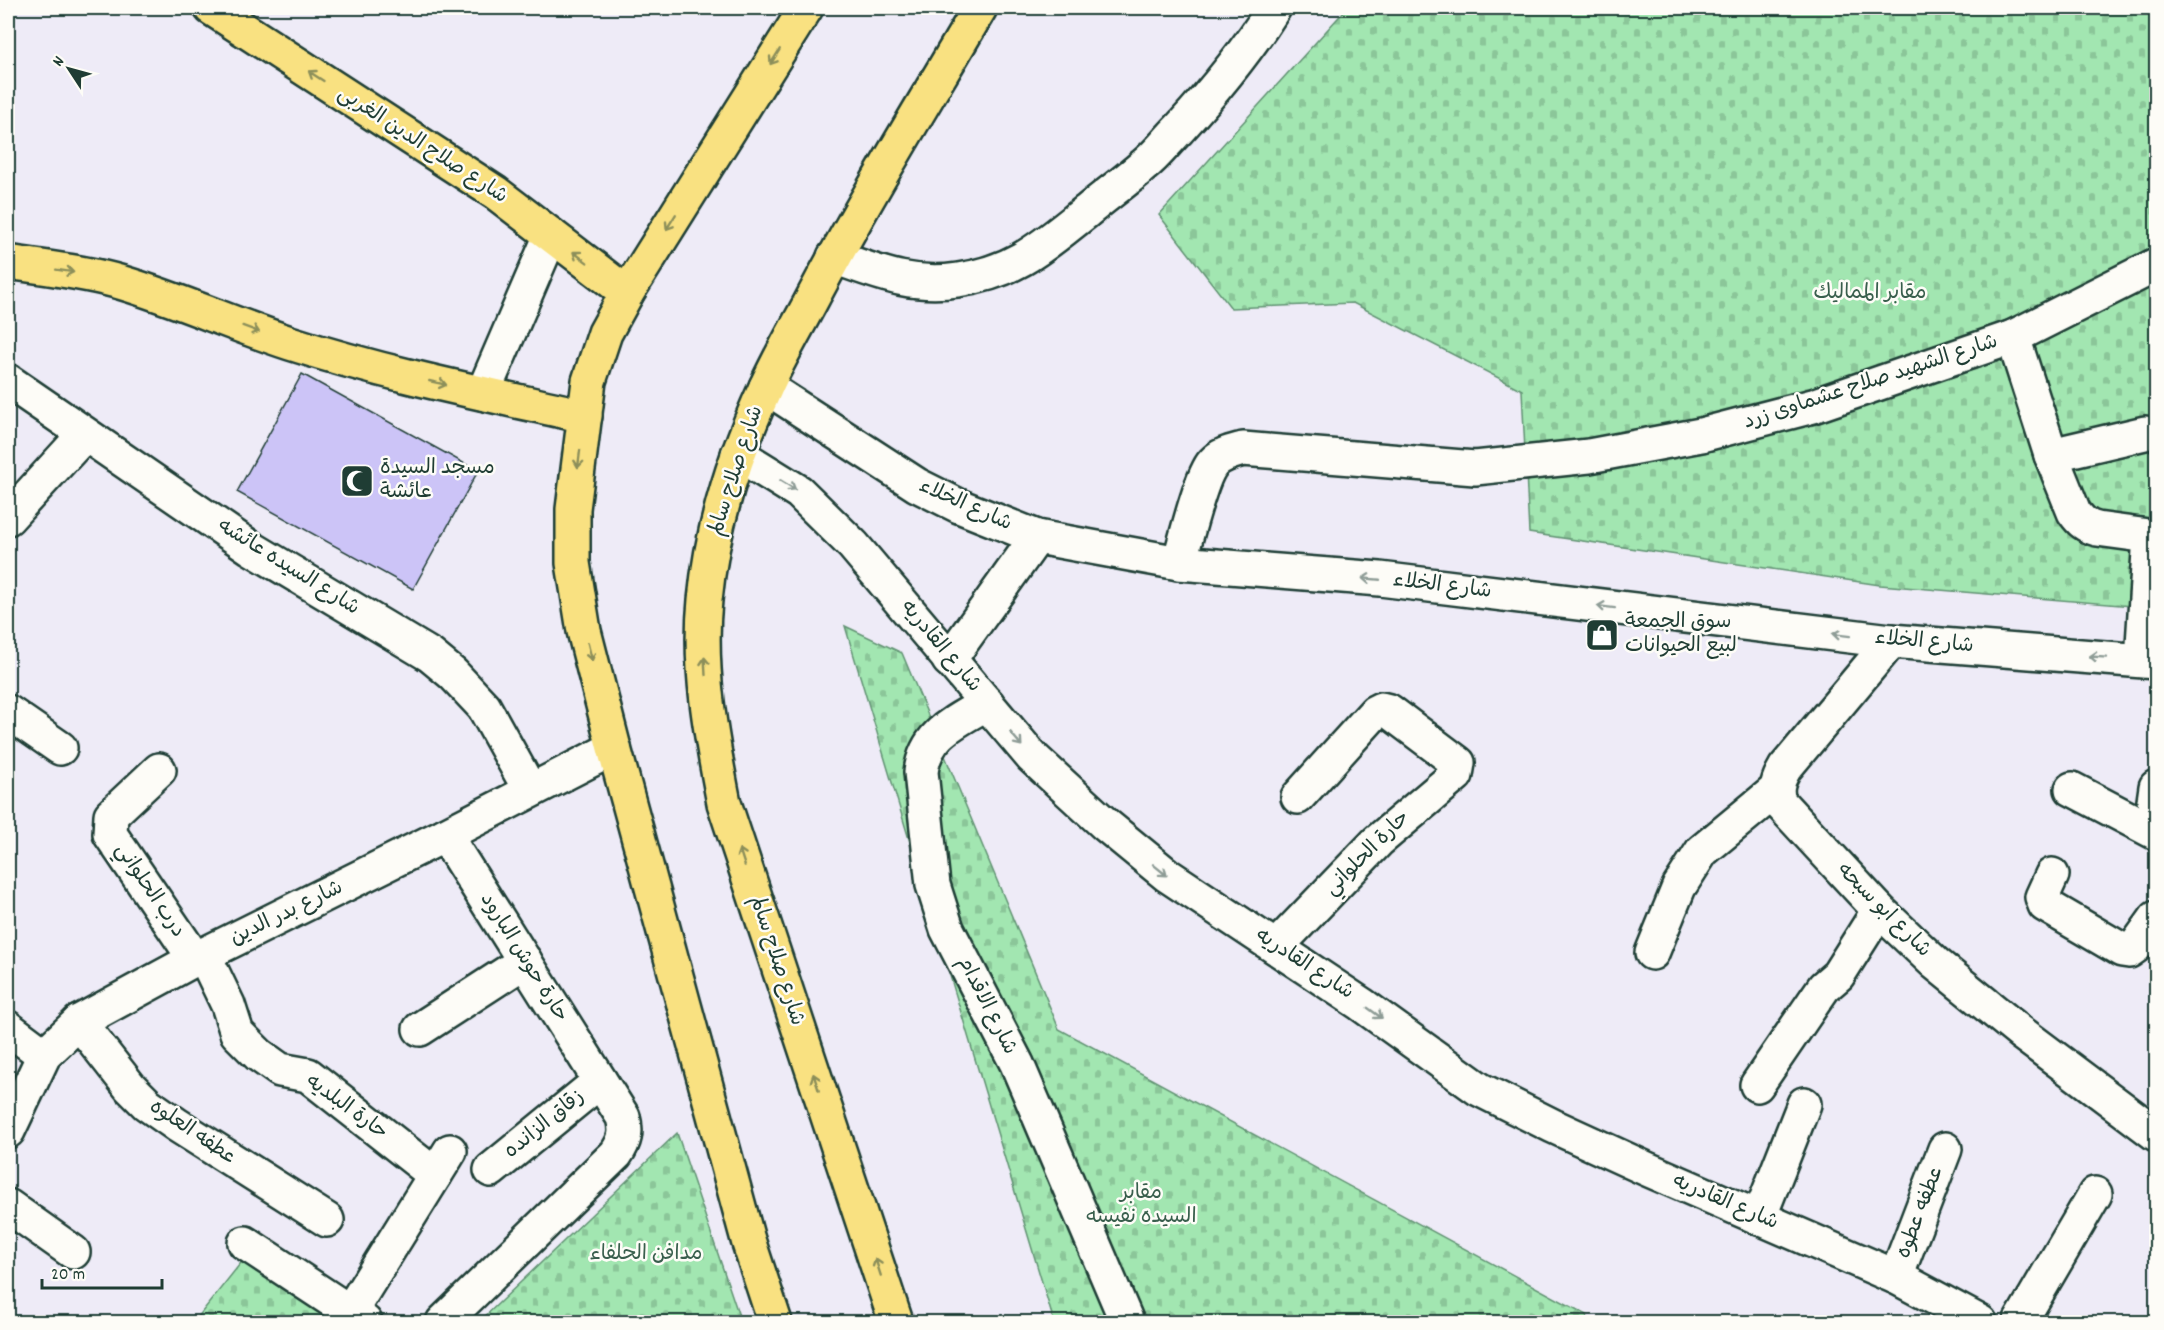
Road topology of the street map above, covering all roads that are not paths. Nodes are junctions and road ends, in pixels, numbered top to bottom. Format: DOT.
graph roads {
  1 [pos="211,8"];
  2 [pos="806,8"];
  3 [pos="980,8"];
  4 [pos="1274,8"];
  5 [pos="551,235"];
  6 [pos="834,257"];
  7 [pos="8,262"];
  8 [pos="2157,265"];
  9 [pos="627,293"];
  10 [pos="2013,337"];
  11 [pos="8,381"];
  12 [pos="766,387"];
  13 [pos="483,393"];
  14 [pos="585,416"];
  15 [pos="2145,433"];
  16 [pos="84,435"];
  17 [pos="738,454"];
  18 [pos="2051,455"];
  19 [pos="8,518"];
  20 [pos="2153,536"];
  21 [pos="1037,537"];
  22 [pos="1179,562"];
  23 [pos="1891,641"];
  24 [pos="949,660"];
  25 [pos="2149,661"];
  26 [pos="987,703"];
  27 [pos="8,712"];
  28 [pos="60,747"];
  29 [pos="614,748"];
  30 [pos="159,770"];
  31 [pos="2157,787"];
  32 [pos="2072,789"];
  33 [pos="530,790"];
  34 [pos="1776,790"];
  35 [pos="1298,797"];
  36 [pos="2157,806"];
  37 [pos="2157,833"];
  38 [pos="445,835"];
  39 [pos="2052,875"];
  40 [pos="1879,910"];
  41 [pos="2157,918"];
  42 [pos="1276,947"];
  43 [pos="1652,953"];
  44 [pos="200,957"];
  45 [pos="525,961"];
  46 [pos="79,1022"];
  47 [pos="8,1028"];
  48 [pos="420,1029"];
  49 [pos="44,1055"];
  50 [pos="600,1081"];
  51 [pos="1757,1085"];
  52 [pos="15,1097"];
  53 [pos="1804,1104"];
  54 [pos="8,1131"];
  55 [pos="2157,1134"];
  56 [pos="1945,1149"];
  57 [pos="491,1170"];
  58 [pos="2095,1194"];
  59 [pos="8,1206"];
  60 [pos="1759,1218"];
  61 [pos="327,1220"];
  62 [pos="245,1244"];
  63 [pos="73,1252"];
  64 [pos="1896,1277"];
  65 [pos="357,1317"];
  66 [pos="443,1323"];
  67 [pos="775,1323"];
  68 [pos="896,1323"];
  69 [pos="1127,1323"];
  70 [pos="1980,1323"];
  71 [pos="2020,1323"];
  5 -- 1 [label="main road, شارع صلاح الدين الغربى, one-way"];
  2 -- 9 [label="main road, one-way"];
  3 -- 6 [label="main road, شارع صلاح سالم"];
  4 -- 6 [label="street"];
  9 -- 5 [label="main road, شارع صلاح الدين الغربى, one-way"];
  5 -- 13 [label="street"];
  6 -- 12 [label="main road, شارع صلاح سالم"];
  7 -- 13 [label="main road, one-way"];
  8 -- 10 [label="street, شارع الشهيد صلاح عشماوى زرد"];
  9 -- 14 [label="main road"];
  10 -- 18 [label="street"];
  10 -- 22 [label="street, شارع الشهيد صلاح عشماوى زرد"];
  11 -- 16 [label="street, شارع السيده عائشه"];
  12 -- 17 [label="main road, شارع صلاح سالم"];
  12 -- 21 [label="street, شارع الخلاء"];
  13 -- 14 [label="main road"];
  14 -- 29 [label="main road, one-way"];
  15 -- 18 [label="street"];
  16 -- 19 [label="street"];
  16 -- 33 [label="street, شارع السيده عائشه"];
  17 -- 24 [label="street, شارع القادريه, one-way"];
  68 -- 17 [label="main road, شارع صلاح سالم, one-way"];
  18 -- 20 [label="street"];
  20 -- 25 [label="street"];
  21 -- 22 [label="street, شارع الخلاء"];
  21 -- 24 [label="street"];
  23 -- 22 [label="street, شارع الخلاء, one-way"];
  25 -- 23 [label="street, شارع الخلاء, one-way"];
  23 -- 34 [label="street"];
  24 -- 26 [label="street, شارع القادريه"];
  26 -- 42 [label="street, شارع القادريه, one-way"];
  26 -- 69 [label="street, شارع الاقدام"];
  27 -- 28 [label="street"];
  29 -- 33 [label="street, شارع بدر الدين"];
  29 -- 67 [label="main road"];
  30 -- 44 [label="street, درب الحلواني"];
  31 -- 36 [label="street"];
  32 -- 37 [label="street"];
  33 -- 38 [label="street, شارع بدر الدين"];
  34 -- 40 [label="street, شارع ابو سبحه"];
  34 -- 43 [label="street"];
  35 -- 42 [label="street, حارة الحلواني"];
  38 -- 44 [label="street, شارع بدر الدين"];
  38 -- 45 [label="street, حارة حوش البارود"];
  39 -- 41 [label="street"];
  40 -- 51 [label="street"];
  40 -- 55 [label="street, شارع ابو سبحه"];
  42 -- 60 [label="street, شارع القادريه, one-way"];
  44 -- 46 [label="street, شارع بدر الدين"];
  44 -- 65 [label="street, حارة البلديه"];
  45 -- 48 [label="street"];
  45 -- 50 [label="street, حارة حوش البارود"];
  46 -- 49 [label="street, شارع بدر الدين"];
  46 -- 61 [label="street, عطفه العلوه"];
  47 -- 49 [label="street"];
  49 -- 52 [label="street, شارع بدر الدين"];
  50 -- 57 [label="street, زقاق الزانده"];
  50 -- 66 [label="street, حارة حوش البارود"];
  52 -- 54 [label="street, شارع بدر الدين"];
  53 -- 60 [label="street"];
  56 -- 64 [label="street, عطفه عطوه"];
  58 -- 71 [label="street"];
  59 -- 63 [label="street"];
  60 -- 64 [label="street, شارع القادريه"];
  62 -- 65 [label="street"];
  64 -- 70 [label="street, شارع القادريه"];
}
